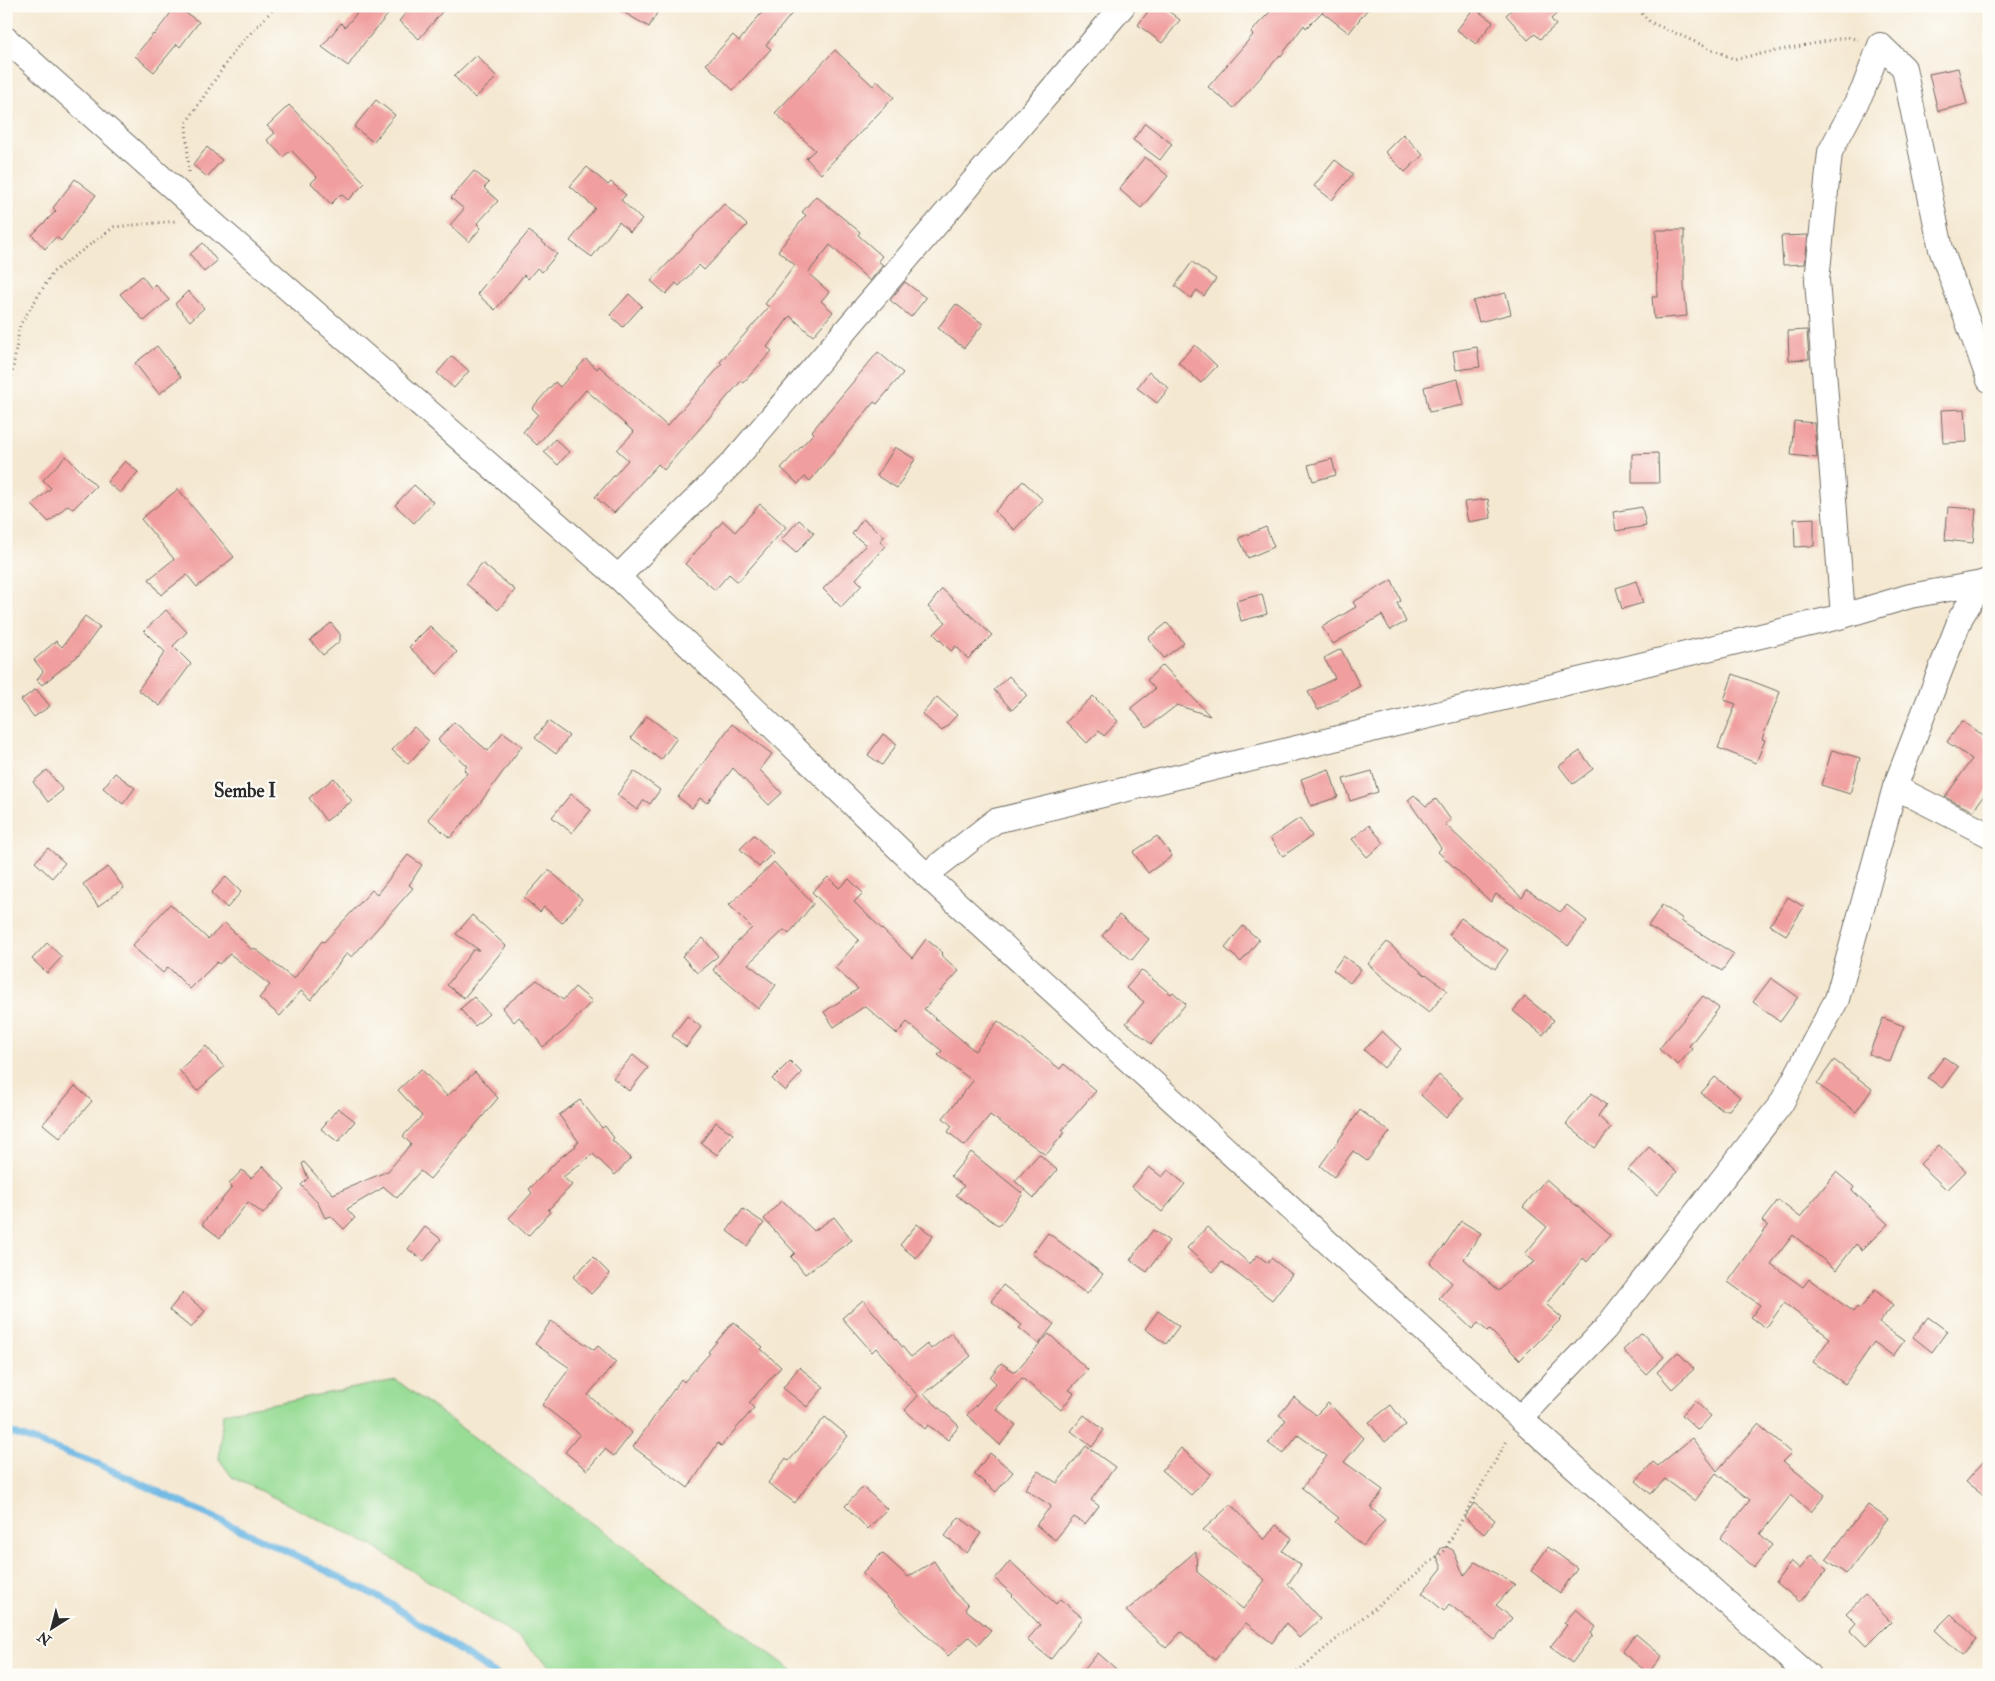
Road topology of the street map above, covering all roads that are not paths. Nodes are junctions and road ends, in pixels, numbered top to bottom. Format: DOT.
graph roads {
  1 [pos="1123,6"];
  2 [pos="6,39"];
  3 [pos="1989,380"];
  4 [pos="618,577"];
  5 [pos="1986,582"];
  6 [pos="1844,616"];
  7 [pos="1895,787"];
  8 [pos="1989,835"];
  9 [pos="926,875"];
  10 [pos="1520,1418"];
  11 [pos="1808,1675"];
  1 -- 4 [label="street"];
  2 -- 4 [label="street"];
  3 -- 6 [label="street"];
  4 -- 9 [label="street"];
  5 -- 6 [label="street"];
  5 -- 7 [label="street"];
  6 -- 9 [label="street"];
  7 -- 8 [label="street"];
  7 -- 10 [label="street"];
  9 -- 10 [label="street"];
  10 -- 11 [label="street"];
}
